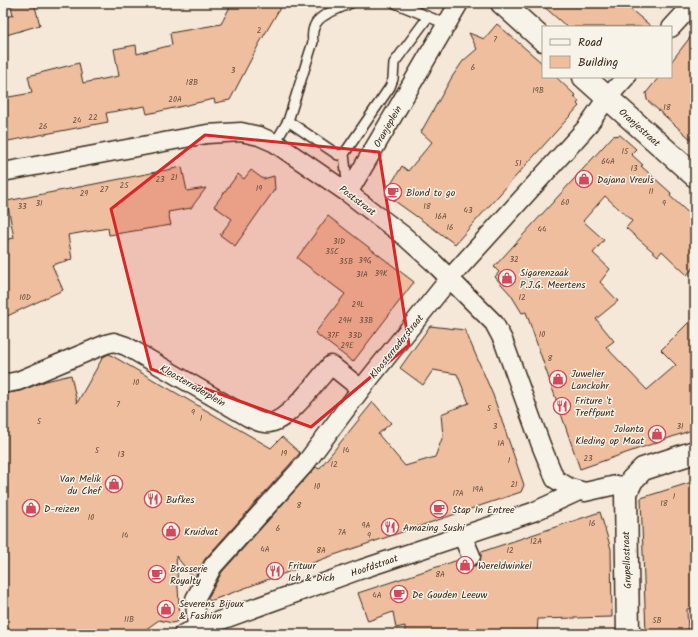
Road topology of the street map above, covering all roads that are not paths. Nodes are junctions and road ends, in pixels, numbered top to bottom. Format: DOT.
graph roads {
  1 [pos="351,3"];
  2 [pos="395,3"];
  3 [pos="459,3"];
  4 [pos="502,3"];
  5 [pos="694,3"];
  6 [pos="428,17"];
  7 [pos="446,24"];
  8 [pos="672,27"];
  9 [pos="542,39"];
  10 [pos="585,78"];
  11 [pos="625,78"];
  12 [pos="607,98"];
  13 [pos="288,121"];
  14 [pos="275,143"];
  15 [pos="344,154"];
  16 [pos="3,172"];
  17 [pos="695,176"];
  18 [pos="348,193"];
  19 [pos="450,278"];
  20 [pos="3,384"];
  21 [pos="361,389"];
  22 [pos="695,452"];
  23 [pos="628,487"];
  24 [pos="579,491"];
  25 [pos="462,535"];
  26 [pos="471,556"];
  27 [pos="190,632"];
  28 [pos="628,634"];
  1 -- 13 [label="lane"];
  2 -- 6 [label="lane"];
  3 -- 7 [label="street, Oranjeplein"];
  4 -- 9 [label="main road"];
  5 -- 8 [label="street"];
  6 -- 7 [label="lane"];
  6 -- 15 [label="lane, Oranjeplein"];
  7 -- 18 [label="street, Oranjeplein"];
  10 -- 12 [label="main road, Oranjestraat"];
  11 -- 12 [label="street, Kloosterraderstraat"];
  12 -- 17 [label="main road, Oranjestraat"];
  12 -- 19 [label="street, Kloosterraderstraat"];
  13 -- 14 [label="lane"];
  13 -- 15 [label="lane"];
  14 -- 16 [label="street, Poststraat"];
  14 -- 18 [label="street, Poststraat"];
  15 -- 18 [label="lane"];
  18 -- 19 [label="street, Poststraat"];
  19 -- 21 [label="street, Kloosterraderstraat"];
  19 -- 24 [label="street, Poststraat"];
  20 -- 21 [label="street, Kloosterraderplein"];
  21 -- 27 [label="street, Kloosterraderstraat"];
  22 -- 23 [label="main road"];
  23 -- 24 [label="street, Hoofdstraat"];
  23 -- 28 [label="main road, Grupellostraat"];
  24 -- 25 [label="street, Hoofdstraat"];
  25 -- 26 [label="street"];
  25 -- 27 [label="street, Hoofdstraat"];
}
